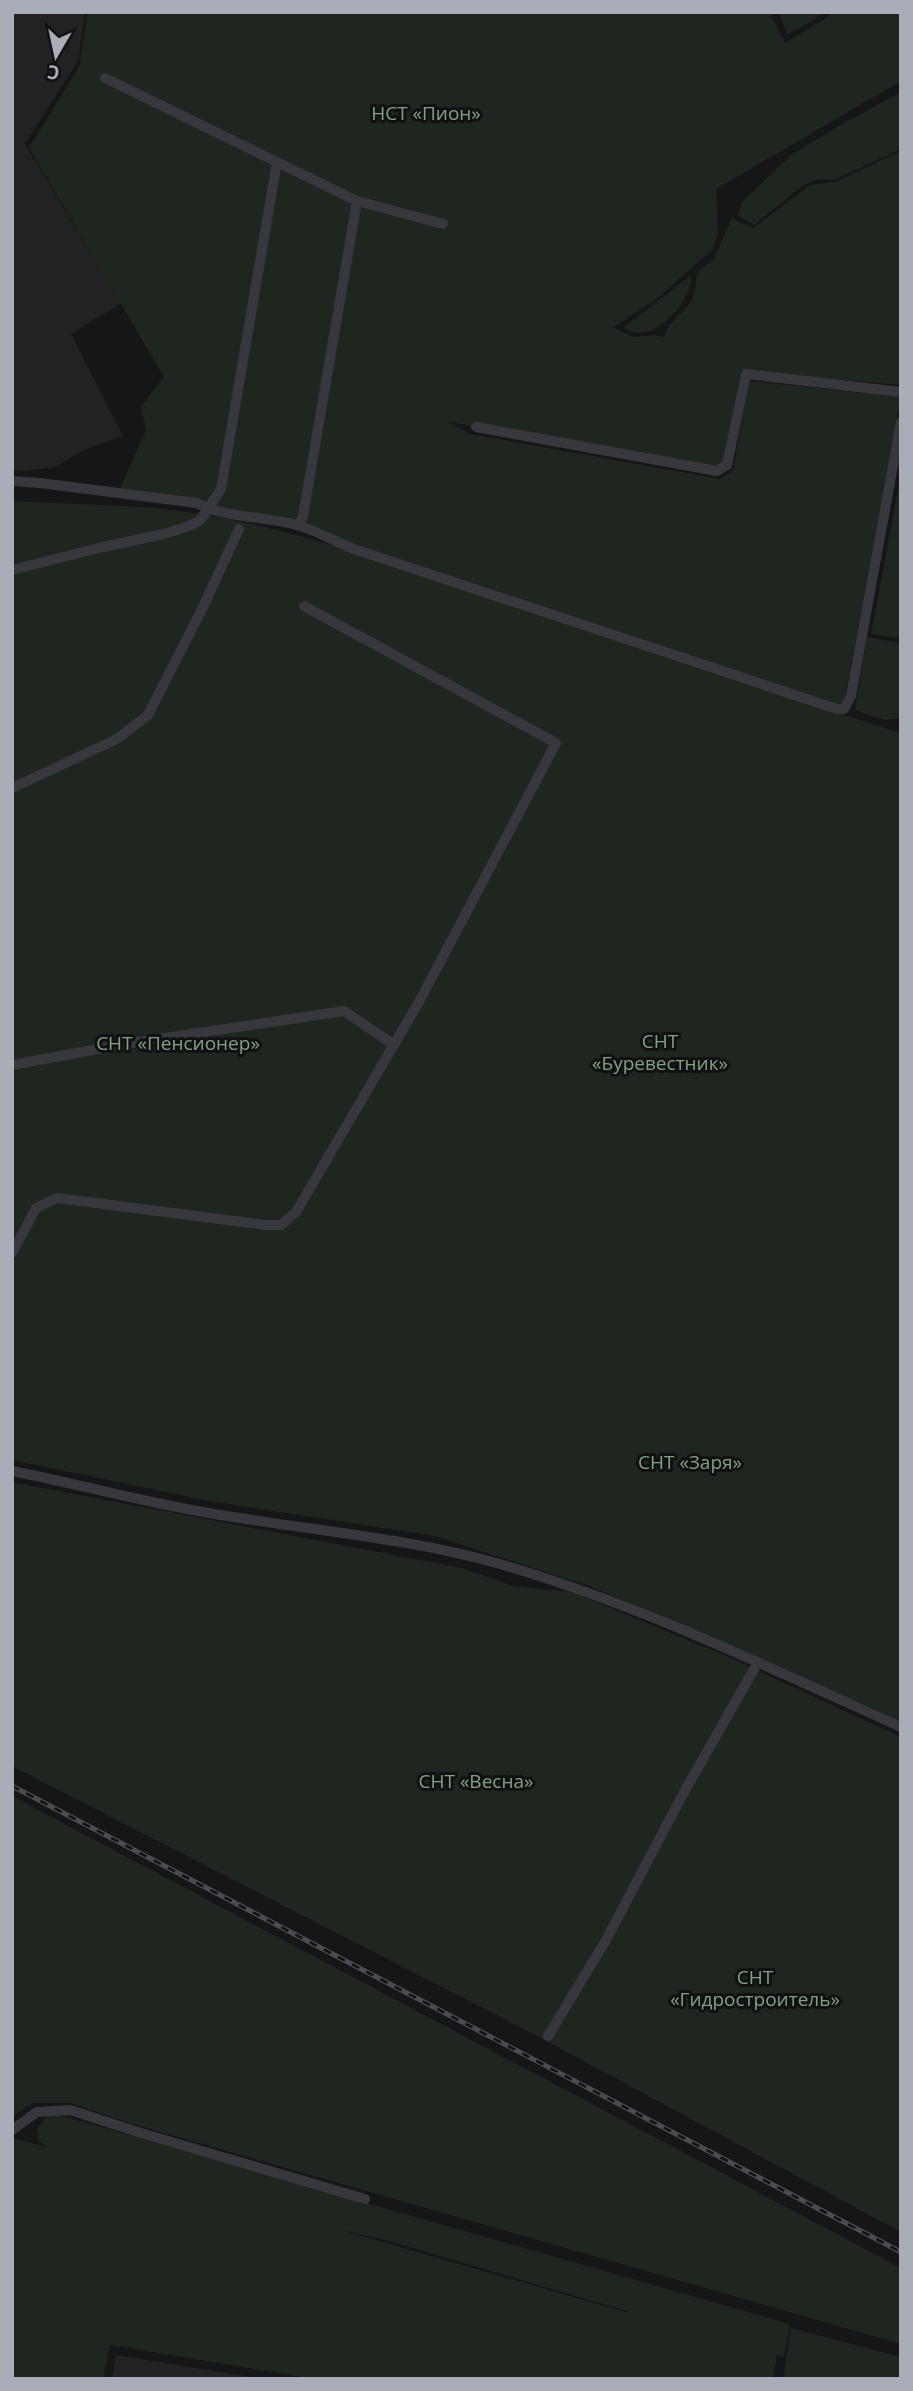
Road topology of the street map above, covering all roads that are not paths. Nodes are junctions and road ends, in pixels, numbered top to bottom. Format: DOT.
graph roads {
  1 [pos="105,78"];
  2 [pos="278,162"];
  3 [pos="358,201"];
  4 [pos="443,223"];
  5 [pos="901,392"];
  6 [pos="901,422"];
  7 [pos="476,427"];
  8 [pos="12,481"];
  9 [pos="208,509"];
  10 [pos="299,525"];
  11 [pos="239,528"];
  12 [pos="12,570"];
  13 [pos="304,606"];
  14 [pos="12,789"];
  15 [pos="394,1045"];
  16 [pos="12,1065"];
  17 [pos="17,1232"];
  18 [pos="12,1253"];
  19 [pos="12,1471"];
  20 [pos="758,1662"];
  21 [pos="901,1727"];
  22 [pos="548,2036"];
  23 [pos="12,2130"];
  24 [pos="365,2199"];
  1 -- 2 [label="street"];
  2 -- 3 [label="street"];
  2 -- 9 [label="street"];
  3 -- 4 [label="street"];
  3 -- 10 [label="street"];
  5 -- 7 [label="street"];
  6 -- 10 [label="street"];
  8 -- 9 [label="street"];
  9 -- 10 [label="street"];
  9 -- 12 [label="street"];
  11 -- 14 [label="street"];
  13 -- 15 [label="street"];
  15 -- 16 [label="street"];
  15 -- 17 [label="street"];
  17 -- 18 [label="street"];
  19 -- 20 [label="street"];
  20 -- 21 [label="street"];
  20 -- 22 [label="street"];
  23 -- 24 [label="street"];
}
